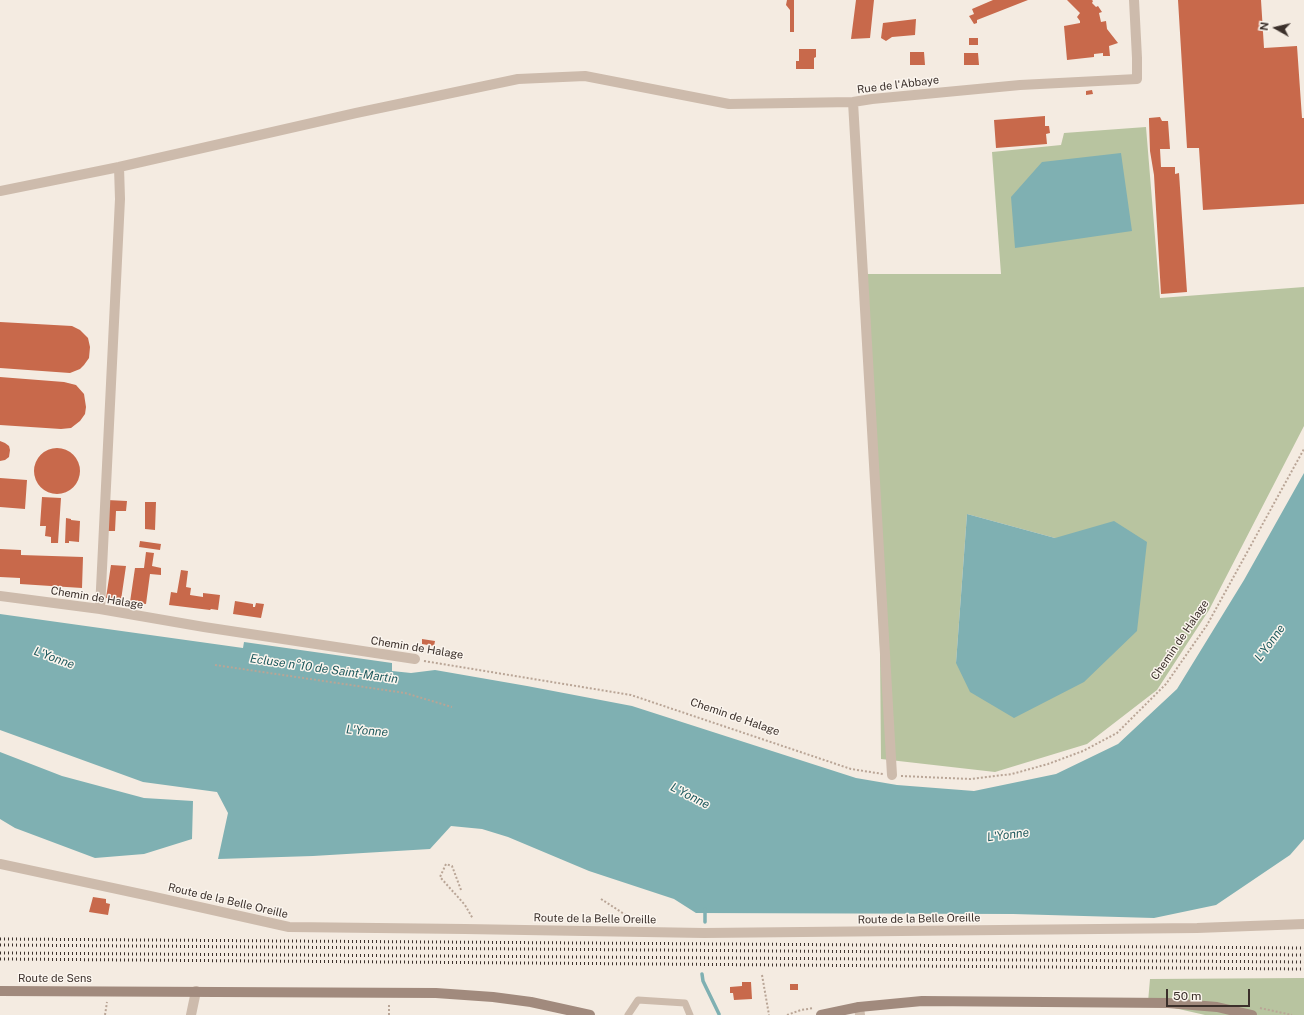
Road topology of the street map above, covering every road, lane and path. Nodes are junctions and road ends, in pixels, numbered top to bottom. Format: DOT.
graph roads {
  1 [pos="1134,0"];
  2 [pos="853,102"];
  3 [pos="119,167"];
  4 [pos="0,191"];
  5 [pos="1304,449"];
  6 [pos="0,596"];
  7 [pos="100,609"];
  8 [pos="415,659"];
  9 [pos="215,665"];
  10 [pos="452,707"];
  11 [pos="892,775"];
  12 [pos="0,864"];
  13 [pos="461,890"];
  14 [pos="601,899"];
  15 [pos="1304,924"];
  16 [pos="479,929"];
  17 [pos="653,932"];
  18 [pos="762,975"];
  19 [pos="0,991"];
  20 [pos="196,991"];
  21 [pos="860,1011"];
  22 [pos="191,1015"];
  23 [pos="590,1015"];
  24 [pos="628,1015"];
  25 [pos="690,1015"];
  26 [pos="769,1015"];
  27 [pos="821,1015"];
  28 [pos="1252,1015"];
  1 -- 2 [label="street, Rue de l'Abbaye"];
  2 -- 3 [label="street, Rue de l'Abbaye"];
  2 -- 11 [label="street"];
  3 -- 4 [label="street, Rue de l'Abbaye"];
  3 -- 7 [label="street"];
  5 -- 11 [label="path, Chemin de Halage"];
  6 -- 7 [label="street, Chemin de Halage"];
  7 -- 8 [label="street, Chemin de Halage"];
  8 -- 11 [label="path, Chemin de Halage"];
  9 -- 10 [label="path"];
  12 -- 16 [label="street, Route de la Belle Oreille"];
  13 -- 16 [label="path"];
  14 -- 17 [label="path"];
  15 -- 17 [label="street, Route de la Belle Oreille"];
  16 -- 17 [label="street, Route de la Belle Oreille"];
  18 -- 26 [label="path"];
  19 -- 20 [label="main road, Route de Sens"];
  20 -- 22 [label="street"];
  20 -- 23 [label="main road, Route de Sens"];
  21 -- 27 [label="main road"];
  21 -- 28 [label="main road"];
  24 -- 25 [label="lane"];
}
